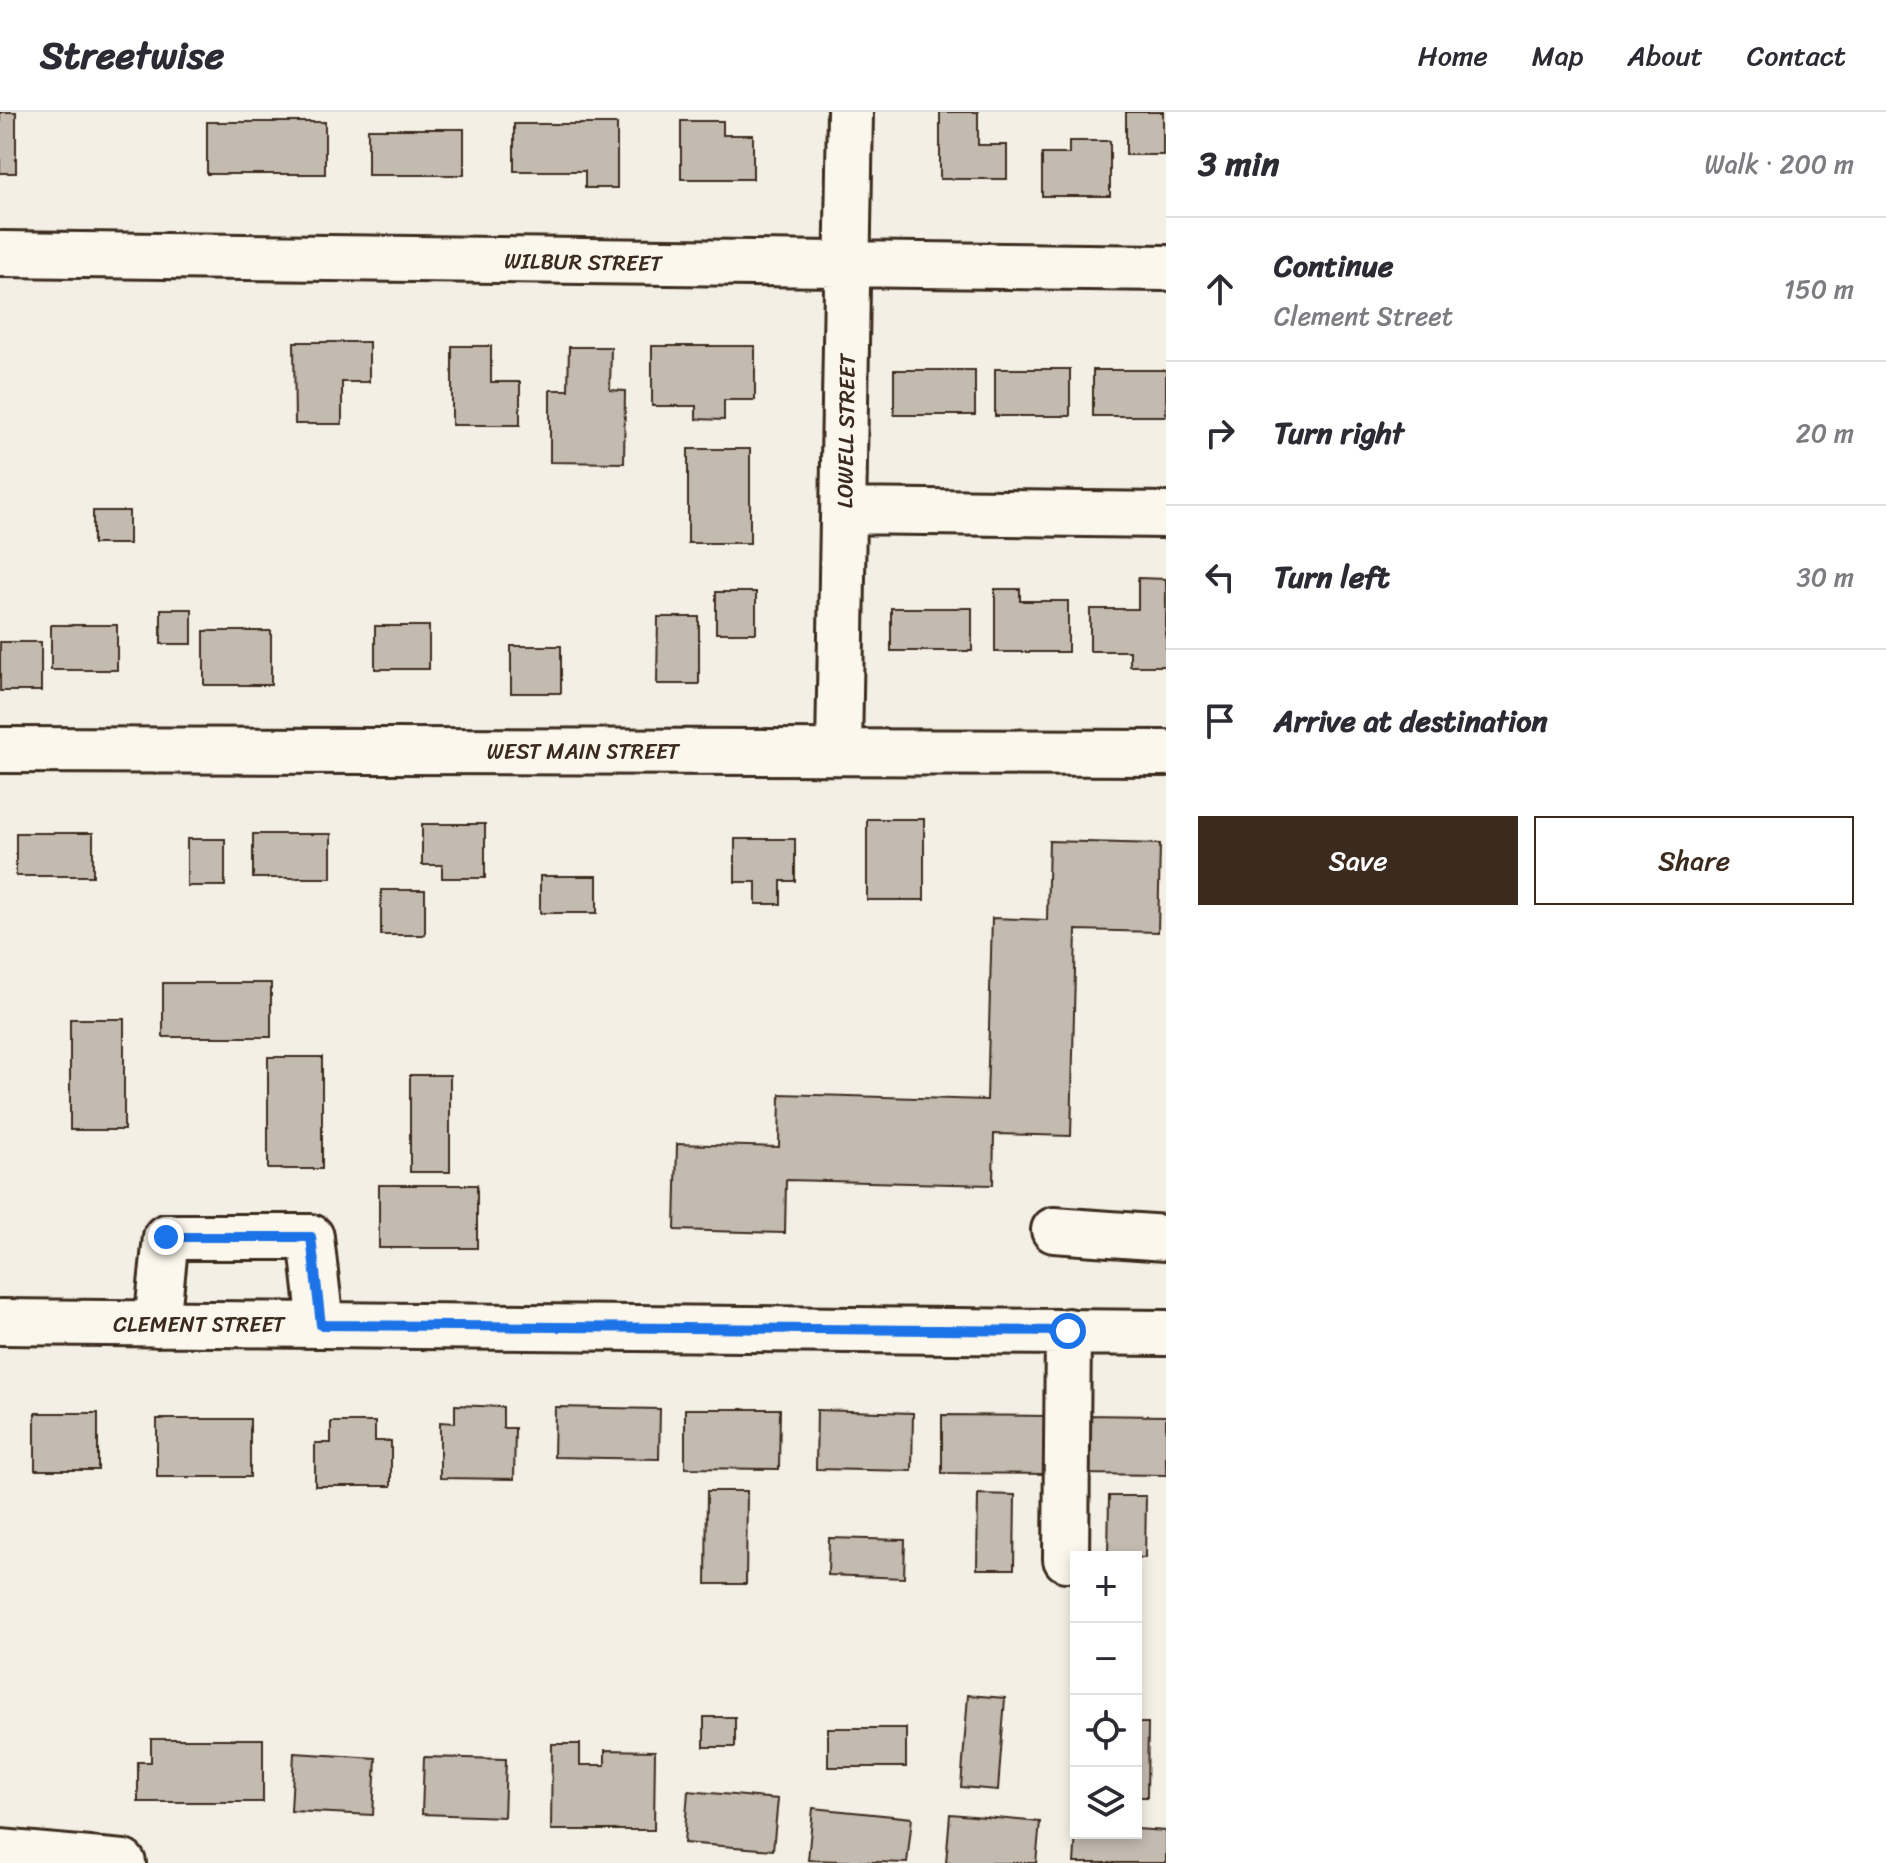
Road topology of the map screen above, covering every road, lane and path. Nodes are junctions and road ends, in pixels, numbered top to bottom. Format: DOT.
graph roads {
  1 [pos="850,112"];
  2 [pos="0,254"];
  3 [pos="849,266"];
  4 [pos="1166,268"];
  5 [pos="844,511"];
  6 [pos="1166,515"];
  7 [pos="0,750"];
  8 [pos="839,751"];
  9 [pos="1166,753"];
  10 [pos="1054,1230"];
  11 [pos="1166,1238"];
  12 [pos="0,1322"];
  13 [pos="157,1324"];
  14 [pos="321,1325"];
  15 [pos="1068,1331"];
  16 [pos="1166,1333"];
  17 [pos="1066,1559"];
  18 [pos="0,1852"];
  19 [pos="51,1860"];
  20 [pos="123,1863"];
  1 -- 3 [label="street, LOWELL STREET"];
  2 -- 3 [label="street, WILBUR STREET"];
  3 -- 4 [label="street, WILBUR STREET"];
  3 -- 5 [label="street, LOWELL STREET"];
  5 -- 6 [label="street"];
  5 -- 8 [label="street, LOWELL STREET"];
  7 -- 8 [label="street, WEST MAIN STREET"];
  8 -- 9 [label="street, WEST MAIN STREET"];
  10 -- 11 [label="street"];
  12 -- 13 [label="street, CLEMENT STREET"];
  13 -- 14 [label="street, CLEMENT STREET"];
  13 -- 14 [label="street"];
  14 -- 15 [label="street, CLEMENT STREET"];
  15 -- 16 [label="street, CLEMENT STREET"];
  15 -- 17 [label="street"];
  18 -- 19 [label="street"];
  19 -- 20 [label="street"];
}
